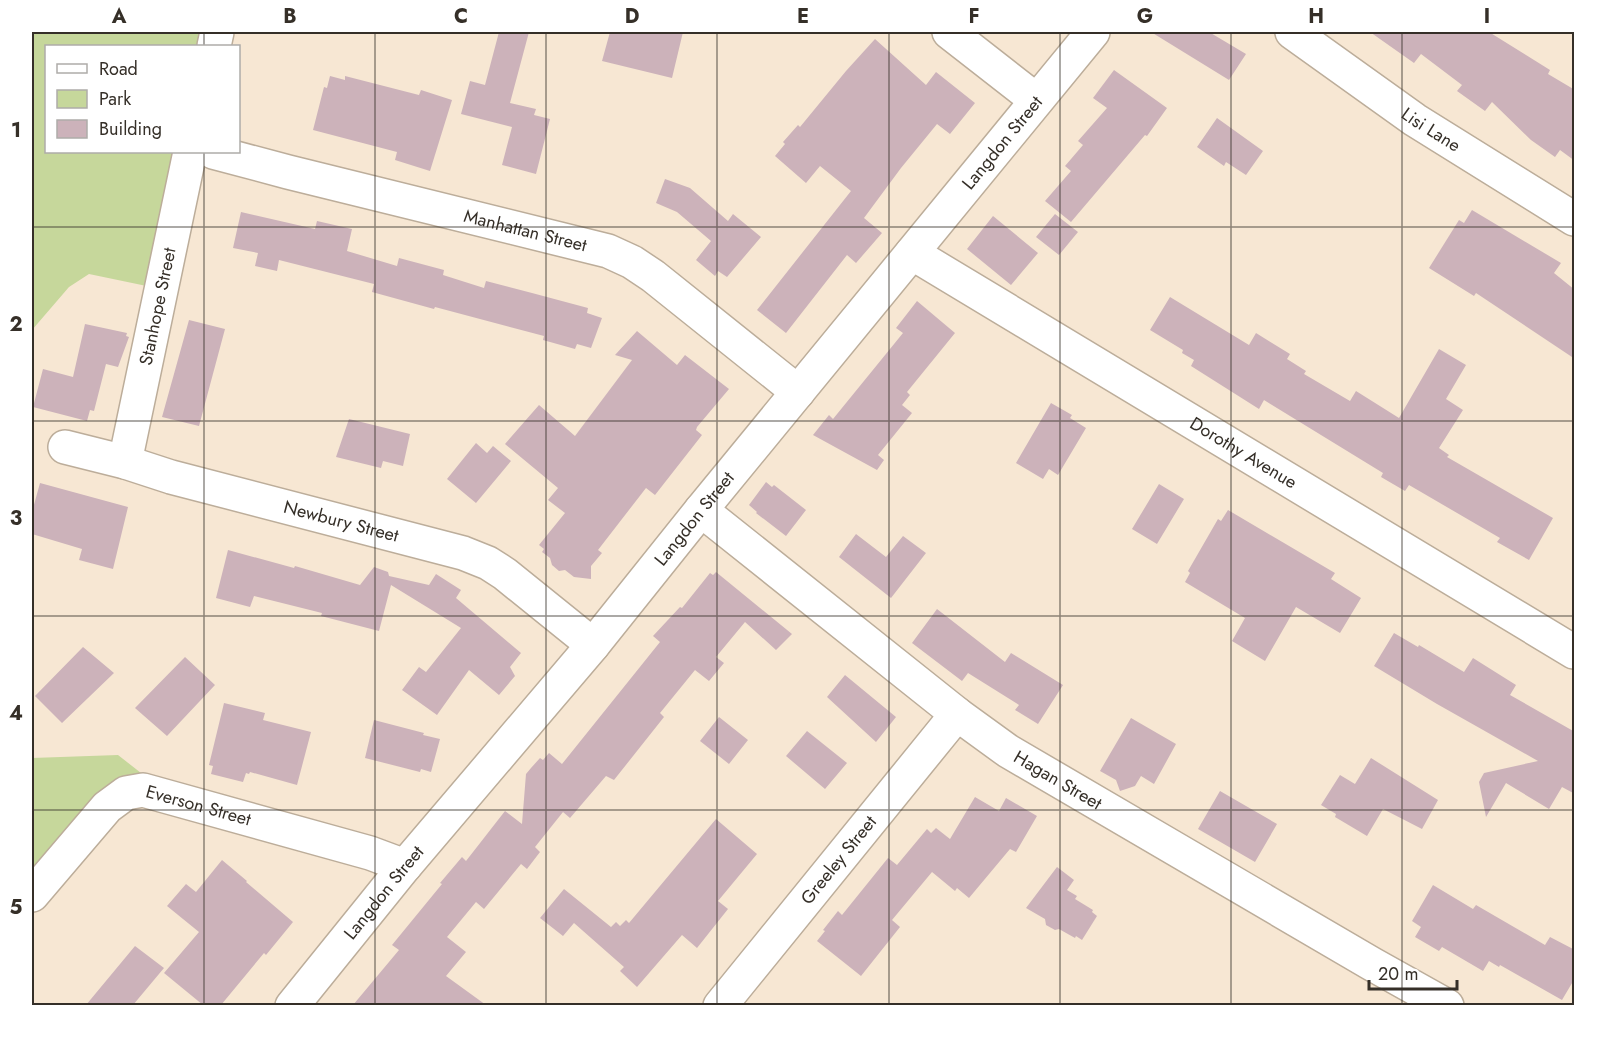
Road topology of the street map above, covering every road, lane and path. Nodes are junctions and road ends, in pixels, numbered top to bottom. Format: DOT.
graph roads {
  1 [pos="949,32"];
  2 [pos="1093,32"];
  3 [pos="1292,32"];
  4 [pos="1036,100"];
  5 [pos="190,153"];
  6 [pos="217,153"];
  7 [pos="1575,219"];
  8 [pos="912,253"];
  9 [pos="798,392"];
  10 [pos="65,447"];
  11 [pos="125,462"];
  12 [pos="701,510"];
  13 [pos="593,645"];
  14 [pos="1575,652"];
  15 [pos="957,714"];
  16 [pos="405,866"];
  17 [pos="32,896"];
  18 [pos="292,1005"];
  19 [pos="720,1005"];
  20 [pos="1447,1005"];
  1 -- 4 [label="street"];
  2 -- 4 [label="street, Langdon Street"];
  3 -- 7 [label="street, Lisi Lane"];
  4 -- 8 [label="street, Langdon Street"];
  5 -- 11 [label="street, Stanhope Street"];
  6 -- 9 [label="street, Manhattan Street"];
  8 -- 9 [label="street, Langdon Street"];
  8 -- 14 [label="street, Dorothy Avenue"];
  9 -- 12 [label="street, Langdon Street"];
  10 -- 11 [label="street, Newbury Street"];
  11 -- 13 [label="street, Newbury Street"];
  12 -- 13 [label="street, Langdon Street"];
  12 -- 15 [label="street, Hagan Street"];
  13 -- 16 [label="street, Langdon Street"];
  15 -- 19 [label="street, Greeley Street"];
  15 -- 20 [label="street, Hagan Street"];
  16 -- 17 [label="street, Everson Street"];
  16 -- 18 [label="street, Langdon Street"];
}
